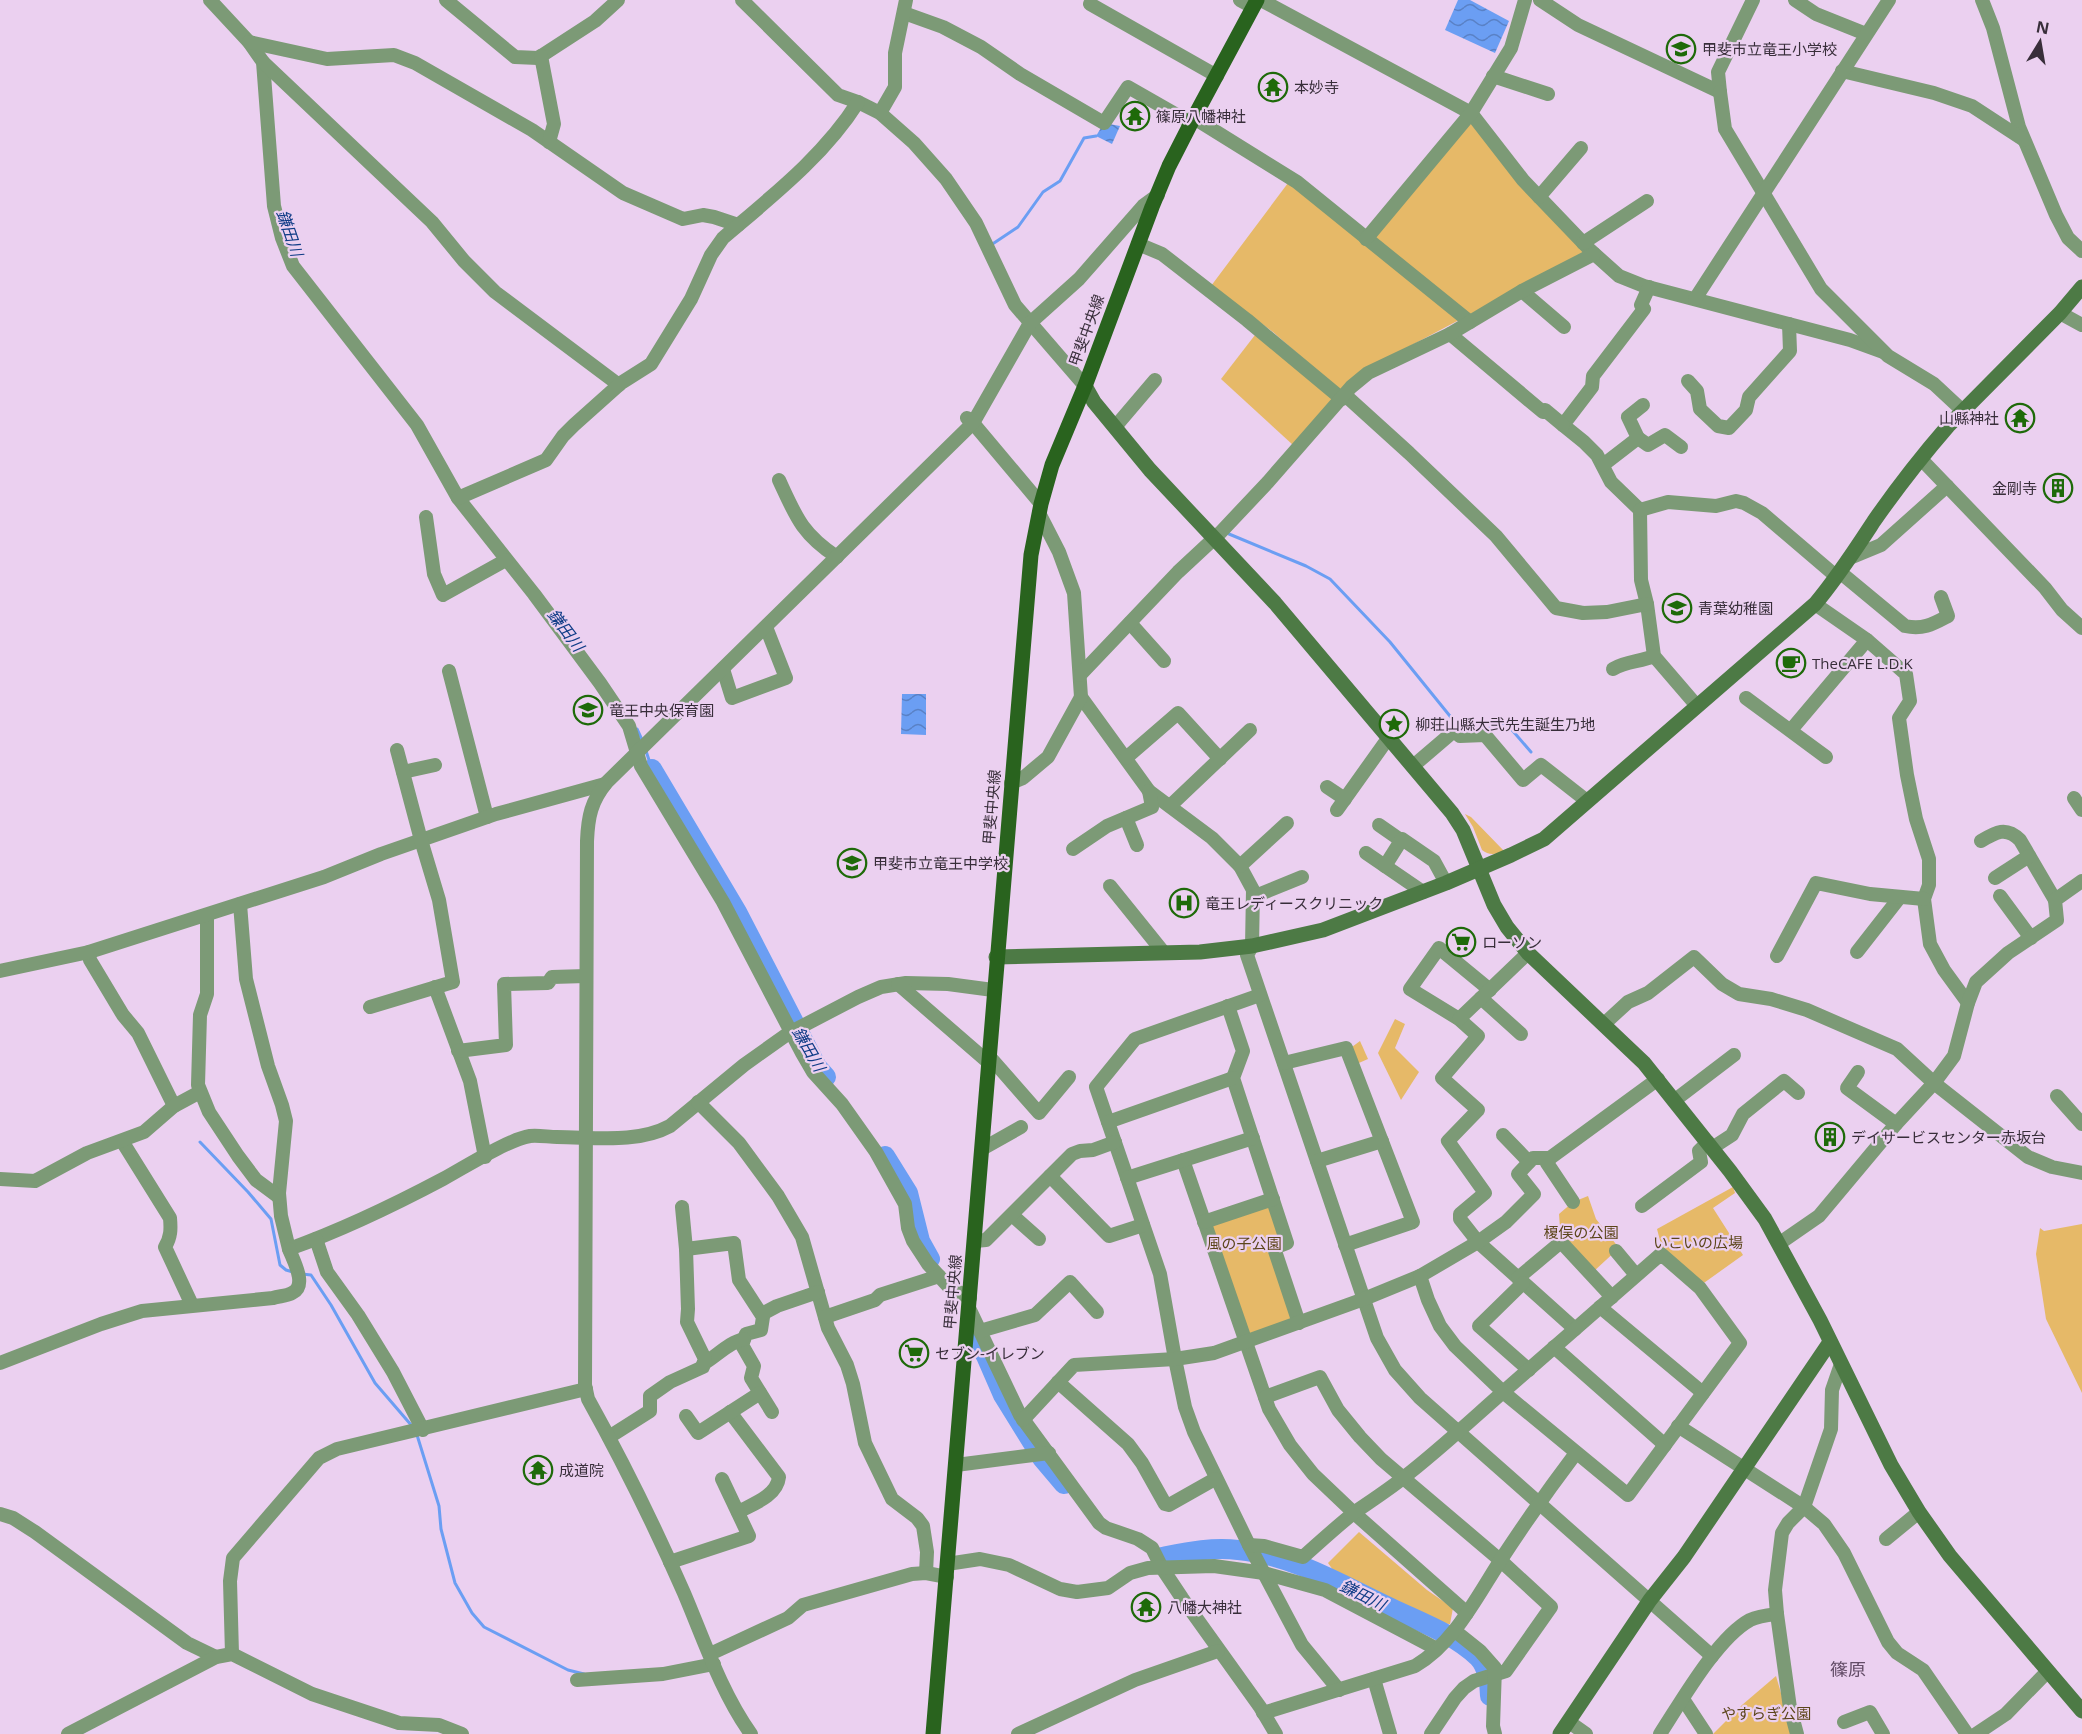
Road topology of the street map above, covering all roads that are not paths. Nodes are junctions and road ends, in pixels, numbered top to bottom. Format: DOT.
graph roads {
  1 [pos="210,0"];
  2 [pos="446,0"];
  3 [pos="618,0"];
  4 [pos="742,0"];
  5 [pos="1525,0"];
  6 [pos="1540,0"];
  7 [pos="1753,0"];
  8 [pos="1794,0"];
  9 [pos="1889,0"];
  10 [pos="1982,0"];
  11 [pos="1253,2"];
  12 [pos="1090,4"];
  13 [pos="905,6"];
  14 [pos="1866,34"];
  15 [pos="249,42"];
  16 [pos="541,56"];
  17 [pos="263,62"];
  18 [pos="1842,71"];
  19 [pos="1217,76"];
  20 [pos="1493,76"];
  21 [pos="1720,92"];
  22 [pos="1548,94"];
  23 [pos="858,102"];
  24 [pos="880,112"];
  25 [pos="1471,112"];
  26 [pos="1192,120"];
  27 [pos="2024,140"];
  28 [pos="549,142"];
  29 [pos="1581,148"];
  30 [pos="1764,194"];
  31 [pos="1158,195"];
  32 [pos="1539,196"];
  33 [pos="1647,201"];
  34 [pos="738,225"];
  35 [pos="1366,239"];
  36 [pos="1583,243"];
  37 [pos="1138,244"];
  38 [pos="2082,251"];
  39 [pos="1594,254"];
  40 [pos="1649,287"];
  41 [pos="2082,287"];
  42 [pos="1522,291"];
  43 [pos="1695,299"];
  44 [pos="2060,314"];
  45 [pos="1470,322"];
  46 [pos="1030,323"];
  47 [pos="1789,324"];
  48 [pos="2082,325"];
  49 [pos="1564,327"];
  50 [pos="1450,334"];
  51 [pos="1883,352"];
  52 [pos="1155,380"];
  53 [pos="1688,381"];
  54 [pos="619,385"];
  55 [pos="1085,386"];
  56 [pos="1343,397"];
  57 [pos="1643,405"];
  58 [pos="1963,411"];
  59 [pos="970,420"];
  60 [pos="1563,425"];
  61 [pos="1115,427"];
  62 [pos="1638,438"];
  63 [pos="1681,447"];
  64 [pos="1921,459"];
  65 [pos="1603,465"];
  66 [pos="779,480"];
  67 [pos="1947,486"];
  68 [pos="458,498"];
  69 [pos="1040,509"];
  70 [pos="1640,510"];
  71 [pos="426,517"];
  72 [pos="1213,537"];
  73 [pos="837,557"];
  74 [pos="1852,557"];
  75 [pos="506,560"];
  76 [pos="1839,575"];
  77 [pos="1941,597"];
  78 [pos="1647,604"];
  79 [pos="1815,604"];
  80 [pos="1130,623"];
  81 [pos="766,627"];
  82 [pos="2082,628"];
  83 [pos="1867,640"];
  84 [pos="1654,656"];
  85 [pos="1164,661"];
  86 [pos="723,669"];
  87 [pos="1613,669"];
  88 [pos="448,671"];
  89 [pos="1080,675"];
  90 [pos="1081,697"];
  91 [pos="1746,698"];
  92 [pos="1697,706"];
  93 [pos="1250,730"];
  94 [pos="1791,730"];
  95 [pos="1389,737"];
  96 [pos="397,750"];
  97 [pos="638,752"];
  98 [pos="1827,757"];
  99 [pos="1126,758"];
  100 [pos="1220,759"];
  101 [pos="435,765"];
  102 [pos="1413,766"];
  103 [pos="403,772"];
  104 [pos="1011,783"];
  105 [pos="605,784"];
  106 [pos="1327,787"];
  107 [pos="1149,792"];
  108 [pos="2074,798"];
  109 [pos="1587,801"];
  110 [pos="1170,806"];
  111 [pos="2082,810"];
  112 [pos="487,817"];
  113 [pos="1126,818"];
  114 [pos="1287,823"];
  115 [pos="1379,825"];
  116 [pos="421,840"];
  117 [pos="1982,840"];
  118 [pos="1402,841"];
  119 [pos="1137,845"];
  120 [pos="1073,849"];
  121 [pos="1366,853"];
  122 [pos="2030,856"];
  123 [pos="1240,866"];
  124 [pos="1384,866"];
  125 [pos="1479,868"];
  126 [pos="1302,877"];
  127 [pos="1995,878"];
  128 [pos="2082,881"];
  129 [pos="1446,883"];
  130 [pos="1110,886"];
  131 [pos="1423,892"];
  132 [pos="2000,896"];
  133 [pos="1253,897"];
  134 [pos="1900,897"];
  135 [pos="1924,899"];
  136 [pos="2055,900"];
  137 [pos="240,904"];
  138 [pos="207,915"];
  139 [pos="2031,938"];
  140 [pos="1252,946"];
  141 [pos="89,952"];
  142 [pos="1857,952"];
  143 [pos="1164,953"];
  144 [pos="1528,953"];
  145 [pos="1777,956"];
  146 [pos="996,957"];
  147 [pos="0,971"];
  148 [pos="586,976"];
  149 [pos="898,984"];
  150 [pos="435,987"];
  151 [pos="993,990"];
  152 [pos="1485,994"];
  153 [pos="1260,995"];
  154 [pos="1968,1003"];
  155 [pos="1228,1006"];
  156 [pos="370,1007"];
  157 [pos="1459,1020"];
  158 [pos="1604,1024"];
  159 [pos="792,1031"];
  160 [pos="1521,1034"];
  161 [pos="458,1051"];
  162 [pos="1734,1056"];
  163 [pos="988,1059"];
  164 [pos="1284,1063"];
  165 [pos="1858,1072"];
  166 [pos="1069,1077"];
  167 [pos="1233,1078"];
  168 [pos="1658,1079"];
  169 [pos="1934,1083"];
  170 [pos="200,1092"];
  171 [pos="1798,1093"];
  172 [pos="2057,1096"];
  173 [pos="1675,1100"];
  174 [pos="698,1102"];
  175 [pos="174,1106"];
  176 [pos="1108,1122"];
  177 [pos="1896,1124"];
  178 [pos="2082,1124"];
  179 [pos="1021,1127"];
  180 [pos="1503,1135"];
  181 [pos="586,1137"];
  182 [pos="1253,1138"];
  183 [pos="122,1141"];
  184 [pos="1382,1141"];
  185 [pos="1115,1142"];
  186 [pos="1710,1145"];
  187 [pos="982,1149"];
  188 [pos="485,1156"];
  189 [pos="1550,1158"];
  190 [pos="1183,1160"];
  191 [pos="1317,1161"];
  192 [pos="1529,1162"];
  193 [pos="2082,1172"];
  194 [pos="1050,1176"];
  195 [pos="1127,1178"];
  196 [pos="0,1179"];
  197 [pos="279,1197"];
  198 [pos="1273,1199"];
  199 [pos="1573,1202"];
  200 [pos="1642,1206"];
  201 [pos="682,1207"];
  202 [pos="1012,1215"];
  203 [pos="1204,1222"];
  204 [pos="1143,1225"];
  205 [pos="316,1239"];
  206 [pos="1039,1239"];
  207 [pos="975,1241"];
  208 [pos="1478,1242"];
  209 [pos="1780,1243"];
  210 [pos="1346,1245"];
  211 [pos="289,1249"];
  212 [pos="686,1249"];
  213 [pos="1616,1251"];
  214 [pos="1636,1275"];
  215 [pos="939,1276"];
  216 [pos="1420,1276"];
  217 [pos="1521,1281"];
  218 [pos="818,1292"];
  219 [pos="1612,1297"];
  220 [pos="1364,1299"];
  221 [pos="970,1303"];
  222 [pos="192,1305"];
  223 [pos="1600,1307"];
  224 [pos="1098,1312"];
  225 [pos="762,1314"];
  226 [pos="825,1317"];
  227 [pos="1299,1323"];
  228 [pos="1575,1329"];
  229 [pos="980,1331"];
  230 [pos="744,1339"];
  231 [pos="1245,1342"];
  232 [pos="1830,1342"];
  233 [pos="1554,1347"];
  234 [pos="1175,1359"];
  235 [pos="0,1362"];
  236 [pos="703,1364"];
  237 [pos="1841,1364"];
  238 [pos="1528,1370"];
  239 [pos="1058,1382"];
  240 [pos="586,1389"];
  241 [pos="1503,1392"];
  242 [pos="760,1393"];
  243 [pos="1703,1393"];
  244 [pos="1265,1397"];
  245 [pos="730,1412"];
  246 [pos="772,1412"];
  247 [pos="686,1416"];
  248 [pos="1023,1420"];
  249 [pos="1678,1426"];
  250 [pos="423,1430"];
  251 [pos="1458,1431"];
  252 [pos="609,1437"];
  253 [pos="1665,1445"];
  254 [pos="1049,1453"];
  255 [pos="1576,1453"];
  256 [pos="956,1465"];
  257 [pos="1745,1467"];
  258 [pos="1404,1478"];
  259 [pos="722,1479"];
  260 [pos="1215,1479"];
  261 [pos="1539,1502"];
  262 [pos="1804,1507"];
  263 [pos="738,1512"];
  264 [pos="1919,1512"];
  265 [pos="0,1514"];
  266 [pos="1354,1514"];
  267 [pos="1886,1539"];
  268 [pos="1249,1545"];
  269 [pos="1500,1560"];
  270 [pos="670,1562"];
  271 [pos="1162,1568"];
  272 [pos="947,1570"];
  273 [pos="1264,1573"];
  274 [pos="926,1574"];
  275 [pos="1650,1600"];
  276 [pos="1467,1612"];
  277 [pos="1777,1614"];
  278 [pos="1455,1631"];
  279 [pos="1437,1649"];
  280 [pos="1218,1651"];
  281 [pos="232,1654"];
  282 [pos="1712,1656"];
  283 [pos="216,1657"];
  284 [pos="712,1659"];
  285 [pos="2048,1671"];
  286 [pos="1495,1674"];
  287 [pos="1374,1679"];
  288 [pos="577,1680"];
  289 [pos="1339,1690"];
  290 [pos="1683,1699"];
  291 [pos="2082,1711"];
  292 [pos="1263,1713"];
  293 [pos="1844,1722"];
  294 [pos="1565,1728"];
  295 [pos="68,1734"];
  296 [pos="462,1734"];
  297 [pos="751,1734"];
  298 [pos="933,1734"];
  299 [pos="1018,1734"];
  300 [pos="1276,1734"];
  301 [pos="1390,1734"];
  302 [pos="1431,1734"];
  303 [pos="1495,1734"];
  304 [pos="1586,1734"];
  305 [pos="1660,1734"];
  306 [pos="1706,1734"];
  307 [pos="1797,1734"];
  308 [pos="1883,1734"];
  309 [pos="1967,1734"];
  310 [pos="1976,1734"];
  1 -- 15 [label="street"];
  2 -- 16 [label="street"];
  3 -- 16 [label="street"];
  4 -- 23 [label="street"];
  5 -- 20 [label="street"];
  6 -- 21 [label="street"];
  7 -- 21 [label="street"];
  8 -- 14 [label="street"];
  9 -- 14 [label="street"];
  10 -- 27 [label="street"];
  11 -- 19 [label="main road, 甲斐中央線"];
  11 -- 25 [label="street"];
  12 -- 19 [label="street"];
  13 -- 24 [label="street"];
  13 -- 26 [label="street"];
  14 -- 18 [label="street"];
  15 -- 17 [label="street"];
  15 -- 28 [label="street"];
  16 -- 28 [label="street"];
  17 -- 54 [label="street"];
  17 -- 68 [label="street"];
  18 -- 27 [label="street"];
  18 -- 30 [label="street"];
  19 -- 26 [label="main road, 甲斐中央線"];
  20 -- 22 [label="street"];
  20 -- 25 [label="street"];
  21 -- 30 [label="street"];
  23 -- 24 [label="street"];
  23 -- 34 [label="street"];
  24 -- 46 [label="street"];
  25 -- 32 [label="street"];
  25 -- 35 [label="street"];
  26 -- 31 [label="main road, 甲斐中央線"];
  26 -- 35 [label="street"];
  27 -- 38 [label="street"];
  28 -- 34 [label="street"];
  29 -- 32 [label="street"];
  30 -- 43 [label="street"];
  30 -- 51 [label="street"];
  31 -- 37 [label="main road, 甲斐中央線"];
  31 -- 46 [label="street"];
  32 -- 36 [label="street"];
  33 -- 36 [label="street"];
  34 -- 54 [label="street"];
  35 -- 45 [label="street"];
  36 -- 39 [label="street"];
  37 -- 55 [label="main road, 甲斐中央線"];
  37 -- 56 [label="street"];
  39 -- 40 [label="street"];
  39 -- 42 [label="street"];
  40 -- 43 [label="street"];
  40 -- 60 [label="street"];
  41 -- 44 [label="street"];
  42 -- 45 [label="street"];
  42 -- 49 [label="street"];
  43 -- 47 [label="street"];
  44 -- 48 [label="street"];
  44 -- 58 [label="street"];
  45 -- 50 [label="street"];
  46 -- 55 [label="street"];
  46 -- 59 [label="street"];
  47 -- 51 [label="street"];
  47 -- 53 [label="street"];
  50 -- 56 [label="street"];
  50 -- 60 [label="street"];
  51 -- 58 [label="street"];
  52 -- 61 [label="street"];
  54 -- 68 [label="street"];
  55 -- 61 [label="street"];
  55 -- 69 [label="main road, 甲斐中央線"];
  56 -- 72 [label="street"];
  56 -- 78 [label="street"];
  57 -- 62 [label="street"];
  58 -- 64 [label="street"];
  59 -- 69 [label="street"];
  59 -- 73 [label="street"];
  60 -- 65 [label="street"];
  61 -- 72 [label="street"];
  62 -- 63 [label="street"];
  62 -- 65 [label="street"];
  64 -- 67 [label="street"];
  64 -- 74 [label="street"];
  65 -- 70 [label="street"];
  66 -- 73 [label="street"];
  67 -- 74 [label="street"];
  67 -- 82 [label="street"];
  68 -- 75 [label="street"];
  69 -- 89 [label="street"];
  69 -- 104 [label="main road, 甲斐中央線"];
  70 -- 76 [label="street"];
  70 -- 78 [label="street"];
  71 -- 75 [label="street"];
  72 -- 80 [label="street"];
  72 -- 95 [label="street"];
  73 -- 81 [label="street"];
  74 -- 76 [label="street"];
  75 -- 97 [label="street"];
  76 -- 77 [label="street"];
  76 -- 79 [label="street"];
  78 -- 84 [label="street"];
  79 -- 83 [label="street"];
  79 -- 92 [label="street"];
  80 -- 85 [label="street"];
  80 -- 89 [label="street"];
  81 -- 86 [label="street"];
  81 -- 86 [label="street"];
  83 -- 94 [label="street"];
  83 -- 135 [label="street"];
  84 -- 87 [label="street"];
  84 -- 92 [label="street"];
  86 -- 97 [label="street"];
  88 -- 112 [label="street"];
  89 -- 90 [label="street"];
  90 -- 99 [label="street"];
  90 -- 104 [label="street"];
  91 -- 94 [label="street"];
  92 -- 109 [label="street"];
  93 -- 100 [label="street"];
  94 -- 98 [label="street"];
  95 -- 102 [label="street"];
  95 -- 106 [label="street"];
  96 -- 103 [label="street"];
  97 -- 105 [label="street"];
  97 -- 159 [label="street"];
  99 -- 100 [label="street"];
  99 -- 107 [label="street"];
  100 -- 110 [label="street"];
  101 -- 103 [label="street"];
  102 -- 109 [label="street"];
  102 -- 125 [label="street"];
  103 -- 116 [label="street"];
  104 -- 146 [label="main road, 甲斐中央線"];
  105 -- 112 [label="street"];
  105 -- 148 [label="street"];
  107 -- 110 [label="street"];
  107 -- 113 [label="street"];
  108 -- 111 [label="street"];
  109 -- 125 [label="street"];
  110 -- 123 [label="street"];
  112 -- 116 [label="street"];
  113 -- 119 [label="street"];
  113 -- 120 [label="street"];
  114 -- 123 [label="street"];
  115 -- 118 [label="street"];
  116 -- 137 [label="street"];
  116 -- 150 [label="street"];
  117 -- 122 [label="street"];
  118 -- 124 [label="street"];
  118 -- 129 [label="street"];
  121 -- 124 [label="street"];
  122 -- 127 [label="street"];
  122 -- 136 [label="street"];
  123 -- 133 [label="street"];
  124 -- 131 [label="street"];
  125 -- 129 [label="street"];
  125 -- 144 [label="street"];
  126 -- 133 [label="street"];
  128 -- 136 [label="street"];
  129 -- 131 [label="street"];
  130 -- 143 [label="street"];
  131 -- 140 [label="street"];
  132 -- 139 [label="street"];
  133 -- 140 [label="street"];
  134 -- 135 [label="street"];
  134 -- 142 [label="street"];
  134 -- 145 [label="street"];
  135 -- 154 [label="street"];
  136 -- 139 [label="street"];
  137 -- 138 [label="street"];
  137 -- 197 [label="street"];
  138 -- 141 [label="street"];
  138 -- 170 [label="street"];
  139 -- 154 [label="street"];
  140 -- 143 [label="street"];
  140 -- 153 [label="street"];
  141 -- 147 [label="street"];
  141 -- 175 [label="street"];
  143 -- 146 [label="street"];
  144 -- 152 [label="street"];
  144 -- 158 [label="street"];
  146 -- 151 [label="main road, 甲斐中央線"];
  148 -- 161 [label="street"];
  148 -- 181 [label="street"];
  149 -- 151 [label="street"];
  149 -- 159 [label="street"];
  149 -- 163 [label="street"];
  150 -- 156 [label="street"];
  150 -- 161 [label="street"];
  151 -- 163 [label="main road, 甲斐中央線"];
  152 -- 157 [label="street"];
  152 -- 157 [label="street"];
  152 -- 160 [label="street"];
  153 -- 155 [label="street"];
  153 -- 164 [label="street"];
  154 -- 169 [label="street"];
  155 -- 167 [label="street"];
  155 -- 176 [label="street"];
  157 -- 208 [label="street"];
  158 -- 168 [label="street"];
  158 -- 169 [label="street"];
  159 -- 174 [label="street"];
  159 -- 215 [label="street"];
  161 -- 188 [label="street"];
  162 -- 173 [label="street"];
  163 -- 166 [label="street"];
  163 -- 187 [label="main road, 甲斐中央線"];
  164 -- 184 [label="street"];
  164 -- 191 [label="street"];
  165 -- 177 [label="street"];
  167 -- 176 [label="street"];
  167 -- 182 [label="street"];
  168 -- 173 [label="street"];
  168 -- 189 [label="street"];
  169 -- 177 [label="street"];
  169 -- 193 [label="street"];
  170 -- 175 [label="street"];
  170 -- 197 [label="street"];
  171 -- 186 [label="street"];
  172 -- 178 [label="street"];
  173 -- 186 [label="street"];
  174 -- 181 [label="street"];
  174 -- 218 [label="street"];
  175 -- 183 [label="street"];
  176 -- 185 [label="street"];
  177 -- 209 [label="street"];
  179 -- 187 [label="street"];
  180 -- 192 [label="street"];
  181 -- 188 [label="street"];
  181 -- 240 [label="street"];
  182 -- 190 [label="street"];
  182 -- 198 [label="street"];
  183 -- 196 [label="street"];
  183 -- 222 [label="street"];
  184 -- 191 [label="street"];
  184 -- 210 [label="street"];
  185 -- 194 [label="street"];
  185 -- 195 [label="street"];
  186 -- 200 [label="street"];
  186 -- 209 [label="street"];
  187 -- 207 [label="main road, 甲斐中央線"];
  188 -- 205 [label="street"];
  189 -- 192 [label="street"];
  189 -- 199 [label="street"];
  190 -- 195 [label="street"];
  190 -- 203 [label="street"];
  191 -- 210 [label="street"];
  192 -- 208 [label="street"];
  194 -- 202 [label="street"];
  194 -- 204 [label="street"];
  195 -- 204 [label="street"];
  197 -- 211 [label="street"];
  198 -- 203 [label="street"];
  198 -- 227 [label="street"];
  201 -- 212 [label="street"];
  202 -- 206 [label="street"];
  202 -- 207 [label="street"];
  203 -- 231 [label="street"];
  204 -- 234 [label="street"];
  205 -- 211 [label="street"];
  205 -- 250 [label="street"];
  207 -- 221 [label="main road, 甲斐中央線"];
  208 -- 216 [label="street"];
  208 -- 217 [label="street"];
  209 -- 232 [label="street"];
  210 -- 220 [label="street"];
  211 -- 222 [label="street"];
  212 -- 225 [label="street"];
  212 -- 236 [label="street"];
  213 -- 214 [label="street"];
  214 -- 219 [label="street"];
  214 -- 243 [label="street"];
  215 -- 221 [label="street"];
  215 -- 226 [label="street"];
  216 -- 220 [label="street"];
  216 -- 241 [label="street"];
  217 -- 219 [label="street"];
  217 -- 228 [label="street"];
  217 -- 238 [label="street"];
  218 -- 225 [label="street"];
  218 -- 226 [label="street"];
  219 -- 223 [label="street"];
  220 -- 227 [label="street"];
  220 -- 251 [label="street"];
  221 -- 229 [label="street"];
  221 -- 256 [label="main road, 甲斐中央線"];
  222 -- 235 [label="street"];
  223 -- 228 [label="street"];
  223 -- 243 [label="street"];
  224 -- 229 [label="street"];
  225 -- 230 [label="street"];
  226 -- 274 [label="street"];
  227 -- 231 [label="street"];
  228 -- 233 [label="street"];
  229 -- 248 [label="street"];
  230 -- 236 [label="street"];
  230 -- 242 [label="street"];
  231 -- 234 [label="street"];
  231 -- 244 [label="street"];
  232 -- 237 [label="street"];
  232 -- 257 [label="street"];
  233 -- 238 [label="street"];
  233 -- 253 [label="street"];
  234 -- 239 [label="street"];
  234 -- 260 [label="street"];
  236 -- 252 [label="street"];
  237 -- 262 [label="street"];
  237 -- 264 [label="street"];
  238 -- 241 [label="street"];
  239 -- 248 [label="street"];
  239 -- 260 [label="street"];
  240 -- 250 [label="street"];
  240 -- 252 [label="street"];
  241 -- 251 [label="street"];
  241 -- 255 [label="street"];
  242 -- 245 [label="street"];
  242 -- 246 [label="street"];
  243 -- 249 [label="street"];
  244 -- 258 [label="street"];
  244 -- 266 [label="street"];
  245 -- 247 [label="street"];
  245 -- 263 [label="street"];
  248 -- 254 [label="street"];
  249 -- 253 [label="street"];
  249 -- 257 [label="street"];
  250 -- 281 [label="street"];
  251 -- 258 [label="street"];
  251 -- 261 [label="street"];
  252 -- 270 [label="street"];
  253 -- 255 [label="street"];
  254 -- 256 [label="street"];
  254 -- 271 [label="street"];
  255 -- 261 [label="street"];
  256 -- 272 [label="main road, 甲斐中央線"];
  257 -- 262 [label="street"];
  257 -- 275 [label="street"];
  258 -- 266 [label="street"];
  258 -- 269 [label="street"];
  259 -- 263 [label="street"];
  260 -- 268 [label="street"];
  261 -- 269 [label="street"];
  261 -- 275 [label="street"];
  262 -- 277 [label="street"];
  262 -- 309 [label="street"];
  263 -- 270 [label="street"];
  264 -- 267 [label="street"];
  264 -- 285 [label="street"];
  265 -- 283 [label="street"];
  266 -- 268 [label="street"];
  266 -- 276 [label="street"];
  268 -- 273 [label="street"];
  269 -- 276 [label="street"];
  269 -- 286 [label="street"];
  270 -- 284 [label="street"];
  271 -- 272 [label="street"];
  271 -- 273 [label="street"];
  271 -- 280 [label="street"];
  272 -- 274 [label="street"];
  272 -- 298 [label="main road, 甲斐中央線"];
  273 -- 279 [label="street"];
  273 -- 289 [label="street"];
  274 -- 284 [label="street"];
  275 -- 282 [label="street"];
  275 -- 294 [label="street"];
  276 -- 278 [label="street"];
  277 -- 282 [label="street"];
  277 -- 307 [label="street"];
  278 -- 279 [label="street"];
  278 -- 286 [label="street"];
  279 -- 287 [label="street"];
  280 -- 292 [label="street"];
  280 -- 299 [label="street"];
  281 -- 283 [label="street"];
  281 -- 296 [label="street"];
  282 -- 290 [label="street"];
  283 -- 295 [label="street"];
  284 -- 288 [label="street"];
  284 -- 297 [label="street"];
  285 -- 291 [label="street"];
  285 -- 310 [label="street"];
  286 -- 302 [label="street"];
  286 -- 303 [label="street"];
  287 -- 289 [label="street"];
  287 -- 301 [label="street"];
  289 -- 292 [label="street"];
  290 -- 305 [label="street"];
  290 -- 306 [label="street"];
  292 -- 300 [label="street"];
  293 -- 308 [label="street"];
  294 -- 304 [label="street"];
}
